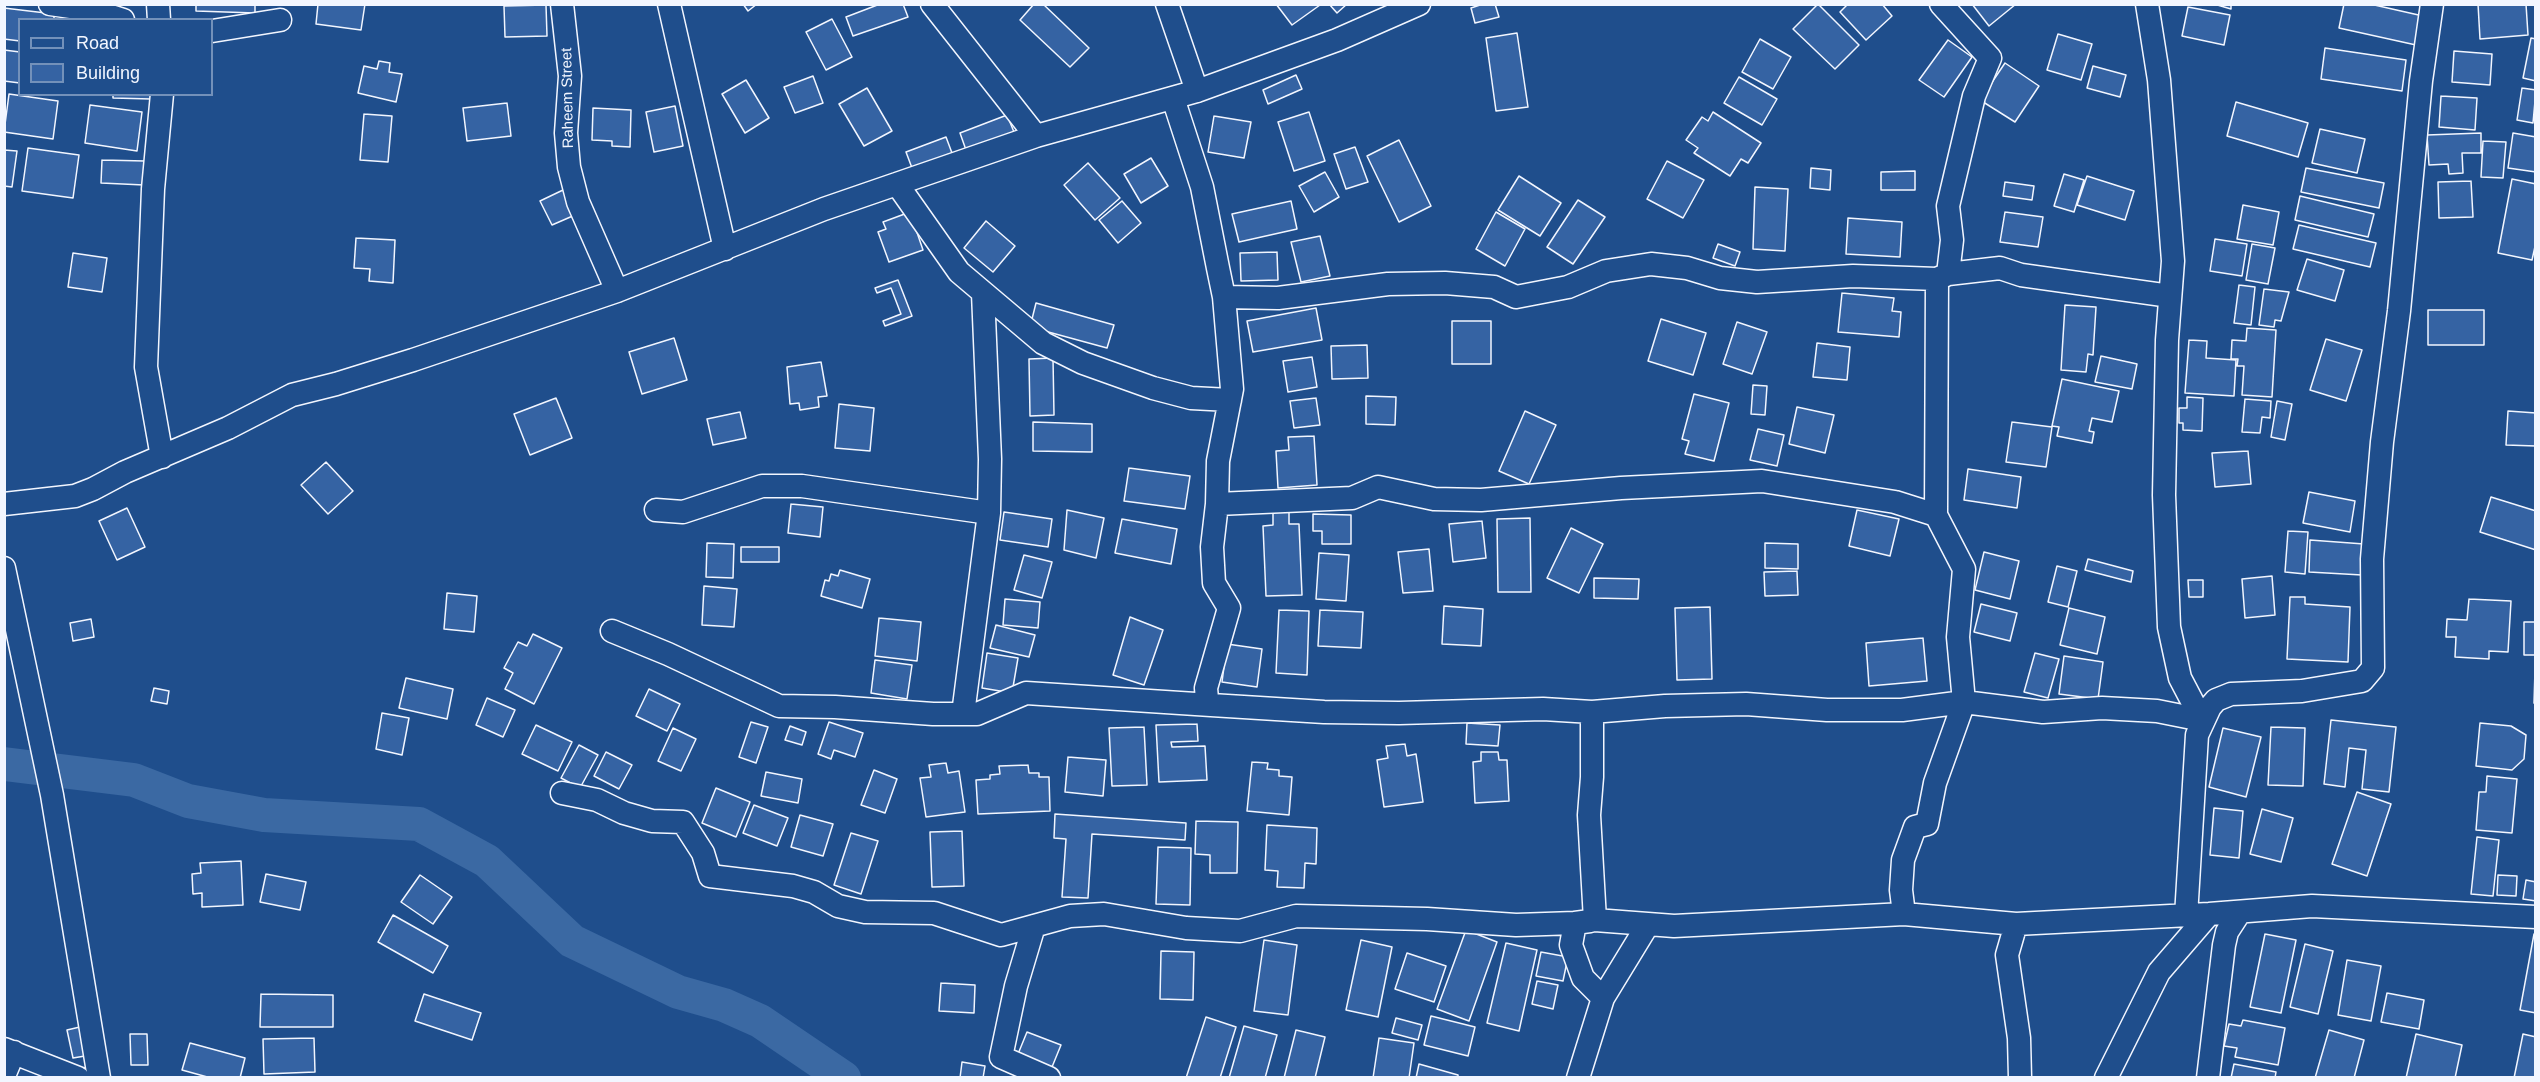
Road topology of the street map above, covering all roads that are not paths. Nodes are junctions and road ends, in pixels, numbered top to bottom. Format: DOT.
graph roads {
  1 [pos="50,4"];
  2 [pos="562,4"];
  3 [pos="669,4"];
  4 [pos="932,4"];
  5 [pos="1167,4"];
  6 [pos="1419,4"];
  7 [pos="1941,4"];
  8 [pos="2147,4"];
  9 [pos="2432,4"];
  10 [pos="117,18"];
  11 [pos="280,20"];
  12 [pos="213,31"];
  13 [pos="1197,91"];
  14 [pos="162,96"];
  15 [pos="1173,98"];
  16 [pos="1036,136"];
  17 [pos="897,183"];
  18 [pos="725,249"];
  19 [pos="1942,276"];
  20 [pos="617,291"];
  21 [pos="983,293"];
  22 [pos="2170,296"];
  23 [pos="1224,297"];
  24 [pos="1230,400"];
  25 [pos="162,458"];
  26 [pos="4,504"];
  27 [pos="1217,504"];
  28 [pos="656,510"];
  29 [pos="989,513"];
  30 [pos="1936,515"];
  31 [pos="4,568"];
  32 [pos="612,630"];
  33 [pos="1964,702"];
  34 [pos="1210,705"];
  35 [pos="1592,712"];
  36 [pos="963,714"];
  37 [pos="2202,720"];
  38 [pos="562,793"];
  39 [pos="2240,912"];
  40 [pos="1904,914"];
  41 [pos="2209,915"];
  42 [pos="2186,916"];
  43 [pos="2535,917"];
  44 [pos="1585,922"];
  45 [pos="2016,924"];
  46 [pos="1034,926"];
  47 [pos="1647,926"];
  48 [pos="1603,998"];
  49 [pos="9,1051"];
  50 [pos="4,1076"];
  51 [pos="78,1077"];
  52 [pos="99,1077"];
  53 [pos="1049,1077"];
  54 [pos="1578,1077"];
  55 [pos="2020,1077"];
  56 [pos="2106,1077"];
  57 [pos="2208,1077"];
  1 -- 10 [label="street"];
  2 -- 20 [label="street, Raheem Street"];
  3 -- 18 [label="street"];
  4 -- 16 [label="street"];
  5 -- 13 [label="street"];
  6 -- 13 [label="street"];
  7 -- 19 [label="street"];
  8 -- 22 [label="street"];
  9 -- 37 [label="street"];
  11 -- 12 [label="street"];
  13 -- 15 [label="street"];
  14 -- 25 [label="street"];
  15 -- 16 [label="street"];
  15 -- 23 [label="street"];
  16 -- 17 [label="street"];
  17 -- 18 [label="street"];
  17 -- 21 [label="street"];
  18 -- 20 [label="street"];
  19 -- 22 [label="street"];
  19 -- 23 [label="street"];
  19 -- 30 [label="street"];
  20 -- 25 [label="street"];
  21 -- 24 [label="street"];
  21 -- 29 [label="street"];
  22 -- 37 [label="street"];
  23 -- 24 [label="street"];
  24 -- 27 [label="street"];
  25 -- 26 [label="street"];
  27 -- 30 [label="street"];
  27 -- 34 [label="street"];
  28 -- 29 [label="street"];
  29 -- 36 [label="street"];
  30 -- 33 [label="street"];
  31 -- 52 [label="street"];
  32 -- 36 [label="street"];
  33 -- 35 [label="street"];
  33 -- 37 [label="street"];
  33 -- 40 [label="street"];
  34 -- 35 [label="street"];
  34 -- 36 [label="street"];
  35 -- 44 [label="street"];
  37 -- 42 [label="street"];
  38 -- 46 [label="street"];
  39 -- 41 [label="street"];
  39 -- 43 [label="street"];
  39 -- 57 [label="street"];
  40 -- 45 [label="street"];
  40 -- 47 [label="street"];
  41 -- 42 [label="street"];
  41 -- 56 [label="street"];
  42 -- 45 [label="street"];
  44 -- 46 [label="street"];
  44 -- 47 [label="street"];
  44 -- 48 [label="street"];
  45 -- 55 [label="street"];
  46 -- 53 [label="street"];
  47 -- 48 [label="street"];
  48 -- 54 [label="street"];
  49 -- 50 [label="street"];
  49 -- 51 [label="street"];
}
